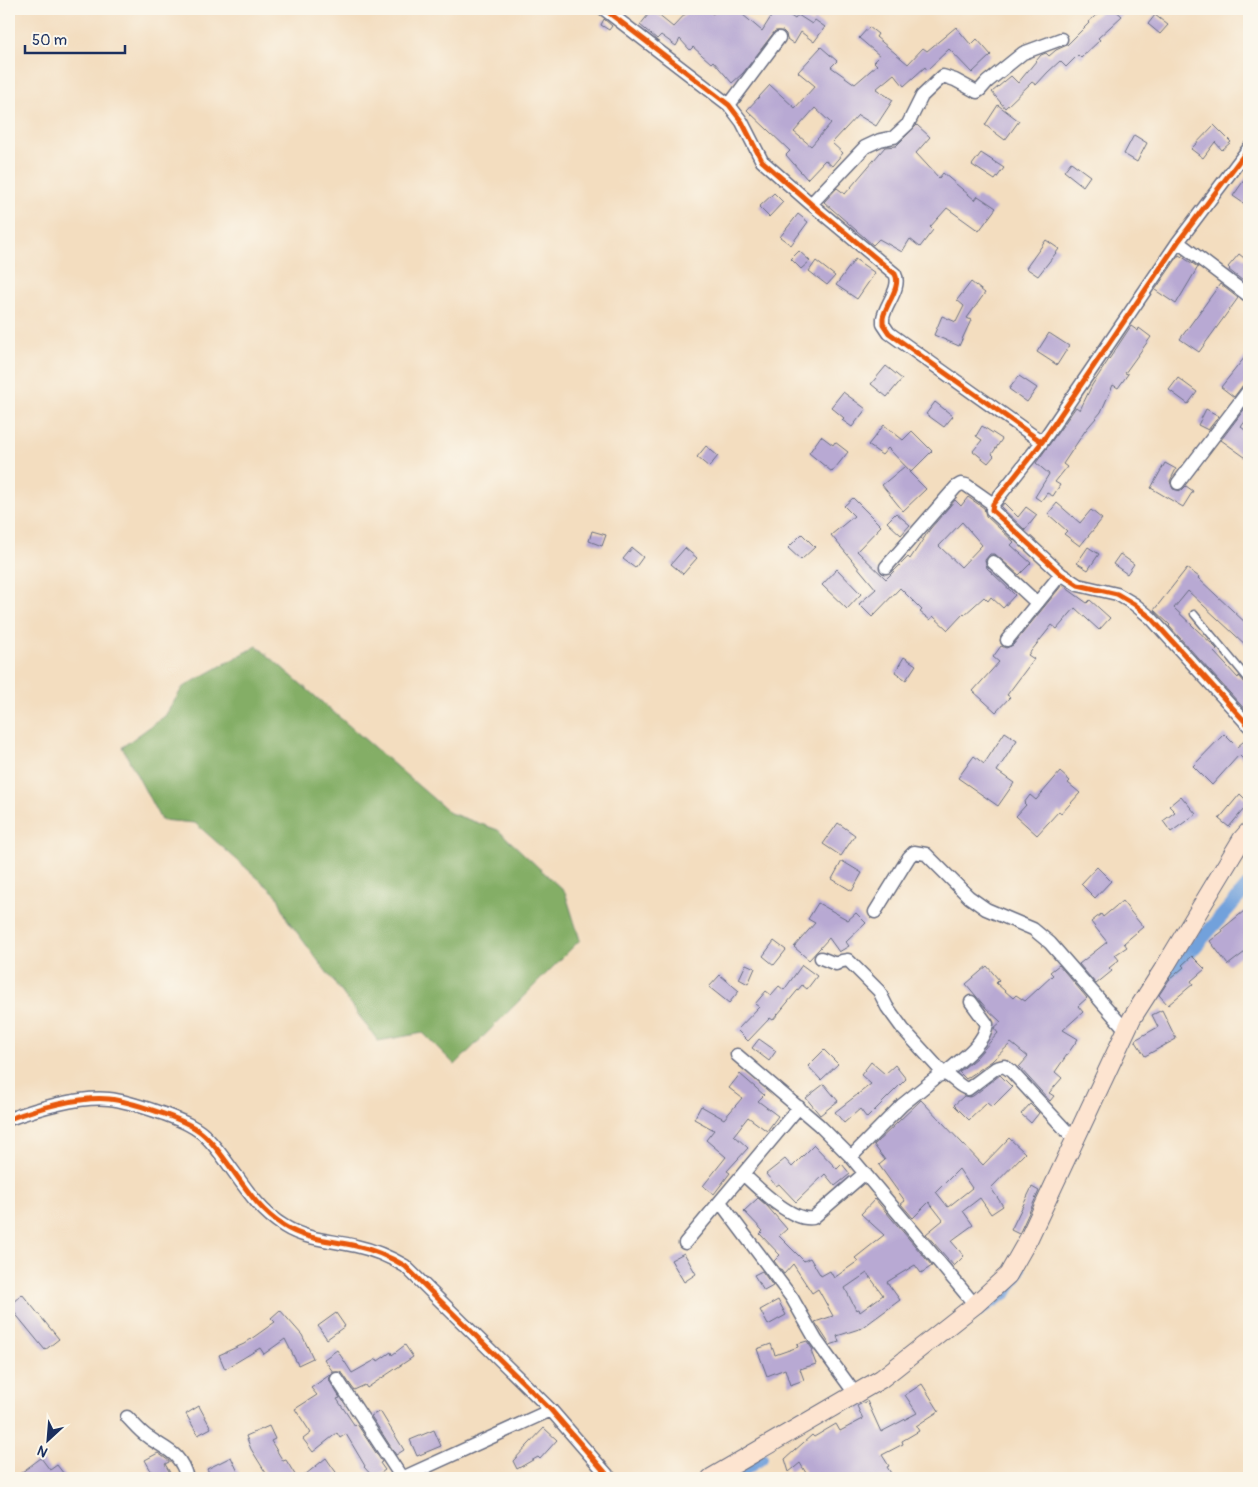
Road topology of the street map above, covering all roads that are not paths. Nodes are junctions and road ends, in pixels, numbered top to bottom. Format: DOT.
graph roads {
  1 [pos="604,9"];
  2 [pos="779,38"];
  3 [pos="1061,40"];
  4 [pos="729,105"];
  5 [pos="1249,148"];
  6 [pos="811,204"];
  7 [pos="1178,242"];
  8 [pos="1249,296"];
  9 [pos="1249,390"];
  10 [pos="1042,442"];
  11 [pos="1178,482"];
  12 [pos="993,504"];
  13 [pos="993,562"];
  14 [pos="886,566"];
  15 [pos="1061,574"];
  16 [pos="1037,603"];
  17 [pos="1194,614"];
  18 [pos="1007,640"];
  19 [pos="1249,680"];
  20 [pos="1249,726"];
  21 [pos="1247,837"];
  22 [pos="875,912"];
  23 [pos="820,958"];
  24 [pos="971,1002"];
  25 [pos="1126,1030"];
  26 [pos="737,1055"];
  27 [pos="944,1074"];
  28 [pos="799,1107"];
  29 [pos="9,1119"];
  30 [pos="1074,1139"];
  31 [pos="851,1157"];
  32 [pos="865,1173"];
  33 [pos="743,1174"];
  34 [pos="720,1202"];
  35 [pos="685,1243"];
  36 [pos="975,1305"];
  37 [pos="337,1378"];
  38 [pos="856,1395"];
  39 [pos="551,1410"];
  40 [pos="127,1417"];
  41 [pos="187,1478"];
  42 [pos="402,1478"];
  43 [pos="610,1478"];
  44 [pos="711,1478"];
  1 -- 4 [label="street"];
  2 -- 4 [label="street"];
  3 -- 6 [label="street"];
  4 -- 6 [label="street"];
  5 -- 7 [label="street"];
  6 -- 10 [label="street"];
  7 -- 8 [label="street"];
  7 -- 10 [label="street"];
  9 -- 11 [label="street"];
  10 -- 12 [label="street"];
  12 -- 14 [label="street"];
  12 -- 15 [label="street"];
  13 -- 16 [label="street"];
  15 -- 16 [label="street"];
  15 -- 20 [label="street"];
  16 -- 18 [label="street"];
  17 -- 19 [label="lane"];
  21 -- 25 [label="main road"];
  22 -- 25 [label="street"];
  23 -- 27 [label="street"];
  24 -- 27 [label="street"];
  25 -- 30 [label="main road"];
  26 -- 28 [label="street"];
  27 -- 30 [label="street"];
  27 -- 31 [label="street"];
  28 -- 31 [label="street"];
  28 -- 33 [label="street"];
  29 -- 39 [label="street"];
  30 -- 36 [label="main road"];
  31 -- 32 [label="street"];
  32 -- 33 [label="street"];
  32 -- 36 [label="street"];
  33 -- 34 [label="street"];
  34 -- 35 [label="street"];
  34 -- 38 [label="street"];
  36 -- 38 [label="main road"];
  37 -- 42 [label="street"];
  38 -- 44 [label="main road"];
  39 -- 42 [label="street"];
  39 -- 43 [label="street"];
  40 -- 41 [label="street"];
}
